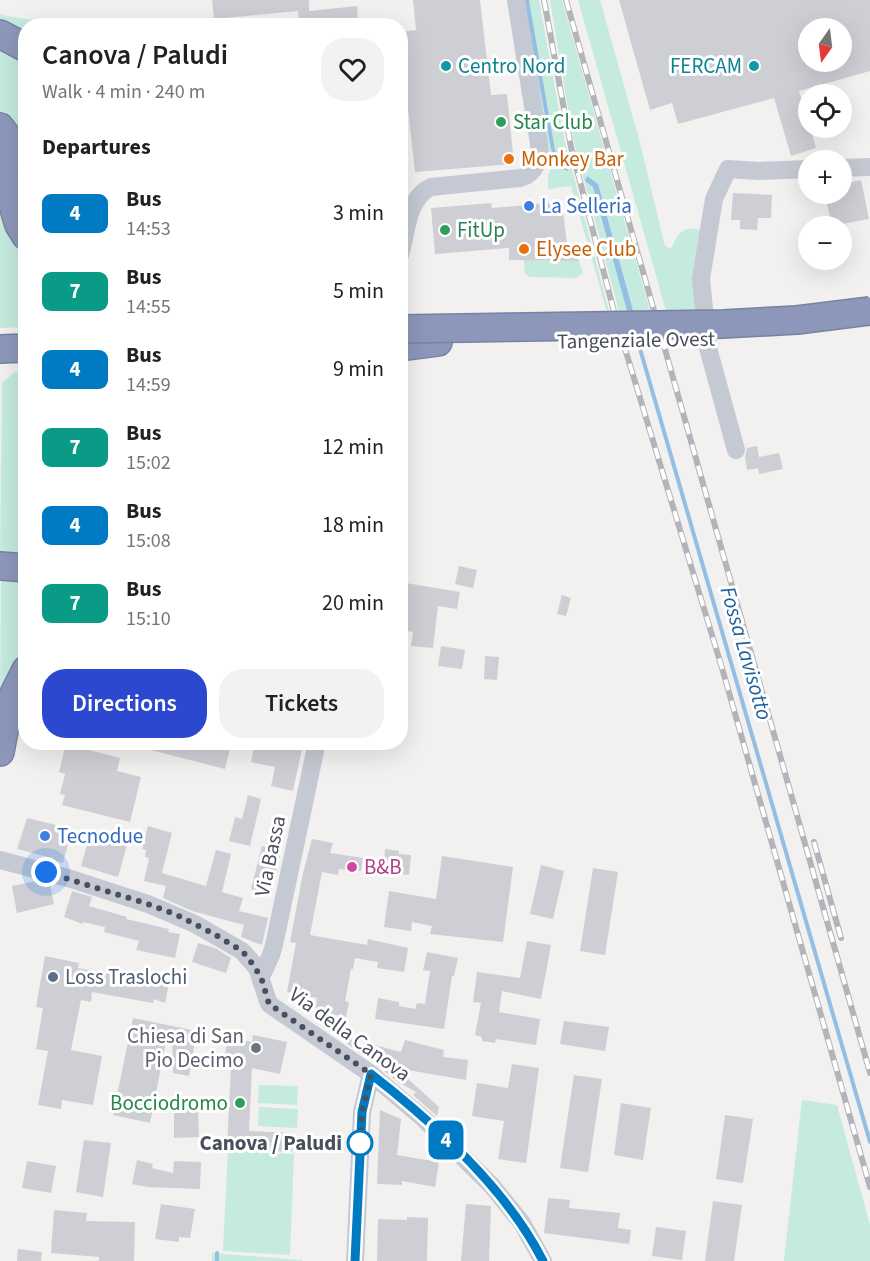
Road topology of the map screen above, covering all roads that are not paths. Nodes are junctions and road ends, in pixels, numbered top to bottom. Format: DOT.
graph roads {
  1 [pos="516,0"];
  2 [pos="0,34"];
  3 [pos="18,44"];
  4 [pos="0,127"];
  5 [pos="18,151"];
  6 [pos="0,162"];
  7 [pos="870,167"];
  8 [pos="852,168"];
  9 [pos="798,169"];
  10 [pos="18,221"];
  11 [pos="408,223"];
  12 [pos="870,311"];
  13 [pos="870,324"];
  14 [pos="416,331"];
  15 [pos="0,334"];
  16 [pos="18,334"];
  17 [pos="18,348"];
  18 [pos="0,349"];
  19 [pos="736,450"];
  20 [pos="18,686"];
  21 [pos="315,750"];
  22 [pos="0,752"];
  23 [pos="2,861"];
  24 [pos="261,977"];
  25 [pos="371,1074"];
  26 [pos="355,1261"];
  27 [pos="543,1261"];
  1 -- 11 [label="street"];
  2 -- 3 [label="highway"];
  4 -- 5 [label="highway"];
  6 -- 10 [label="highway"];
  7 -- 8 [label="street"];
  9 -- 19 [label="street"];
  12 -- 14 [label="highway, Tangenziale Ovest, bridge"];
  13 -- 14 [label="highway, Tangenziale Ovest"];
  15 -- 16 [label="highway"];
  17 -- 18 [label="highway"];
  20 -- 22 [label="highway"];
  21 -- 24 [label="street, Via Bassa"];
  23 -- 24 [label="street, Via della Canova"];
  24 -- 25 [label="street, Via della Canova"];
  25 -- 26 [label="street"];
  25 -- 27 [label="street, Via della Canova"];
}
